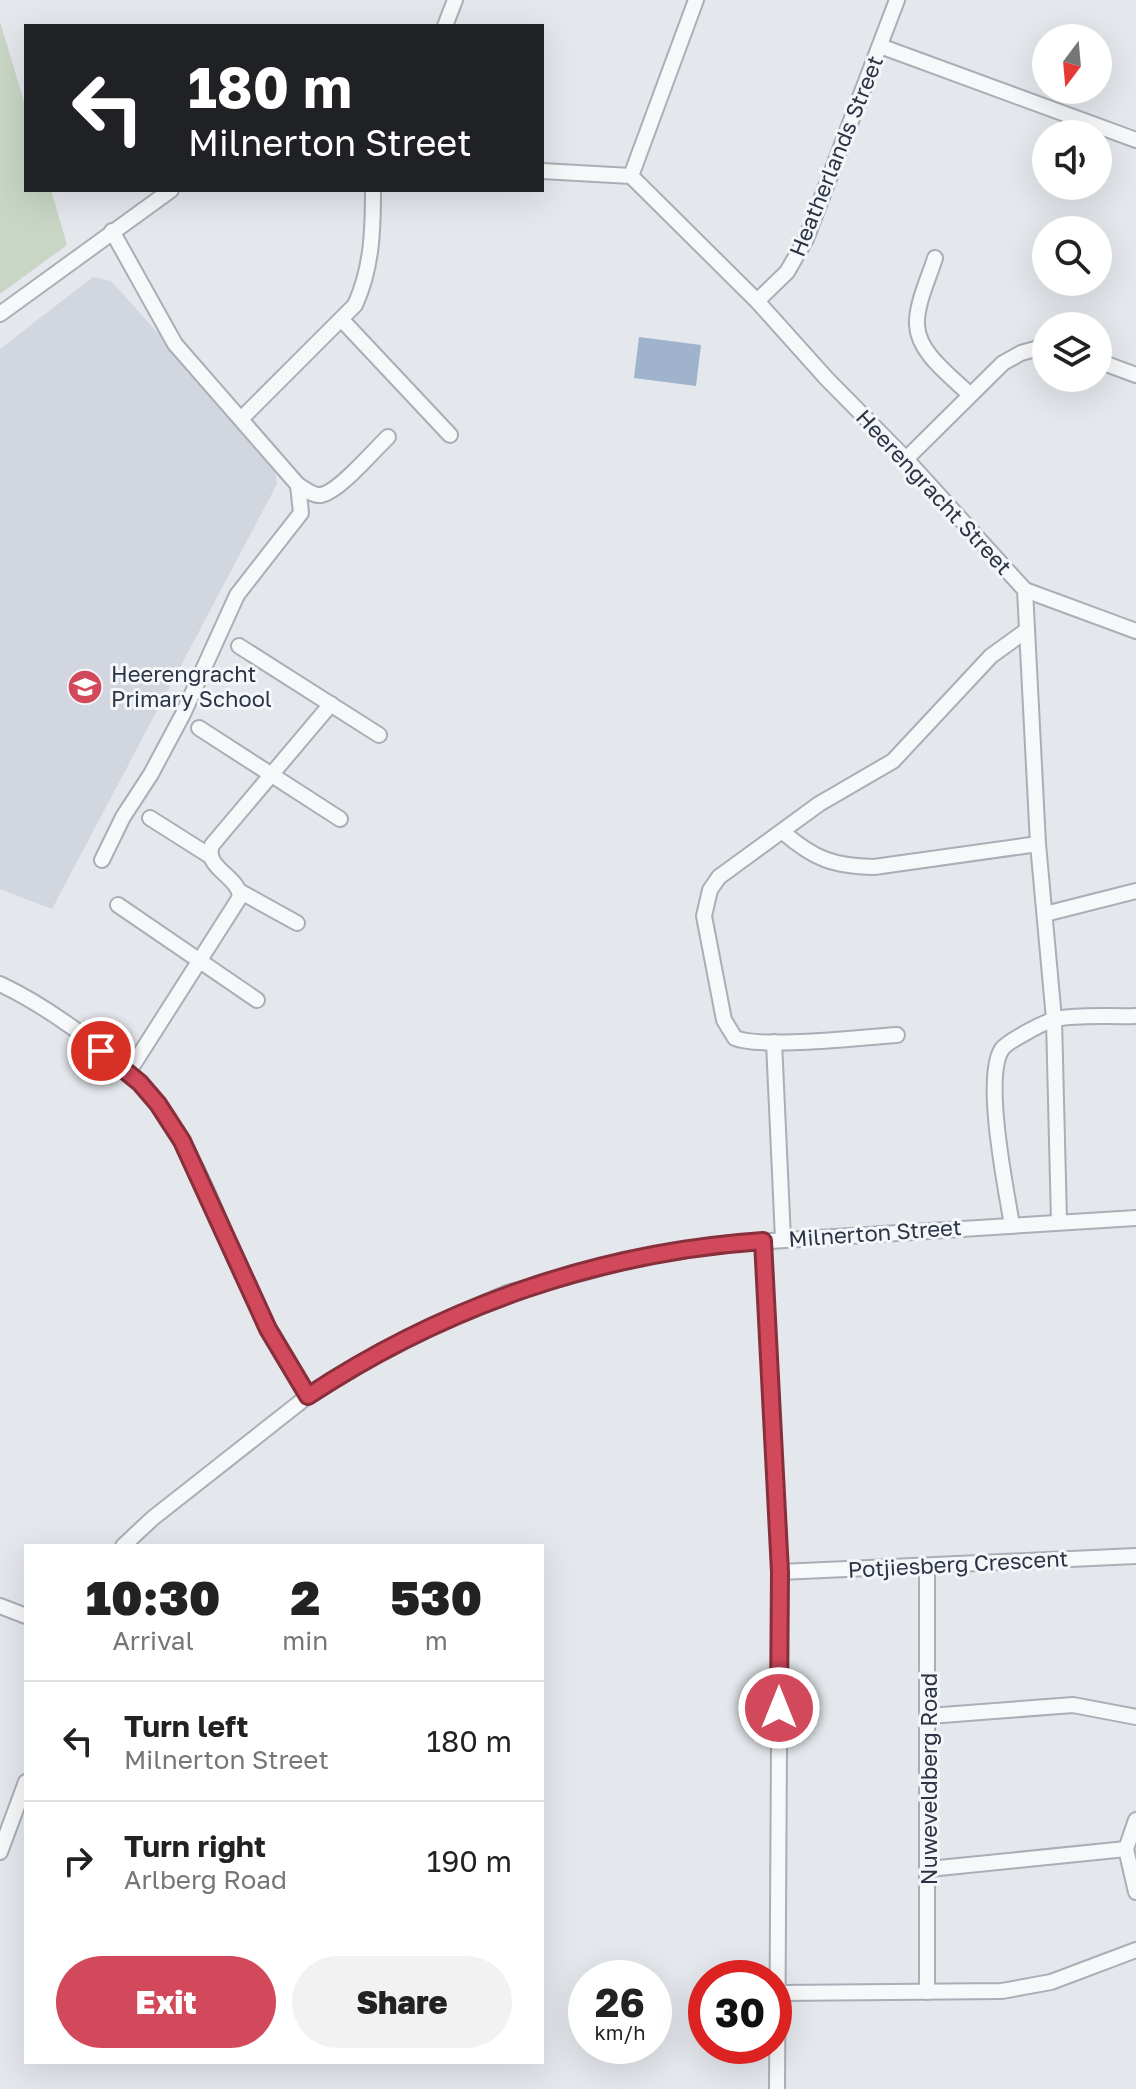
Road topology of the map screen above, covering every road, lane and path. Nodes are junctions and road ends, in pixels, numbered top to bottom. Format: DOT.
graph roads {
  1 [pos="455,0"];
  2 [pos="696,0"];
  3 [pos="897,0"];
  4 [pos="446,24"];
  5 [pos="880,46"];
  6 [pos="1136,140"];
  7 [pos="544,171"];
  8 [pos="631,176"];
  9 [pos="168,192"];
  10 [pos="373,192"];
  11 [pos="112,231"];
  12 [pos="935,258"];
  13 [pos="757,301"];
  14 [pos="0,314"];
  15 [pos="342,320"];
  16 [pos="1032,350"];
  17 [pos="1112,366"];
  18 [pos="1136,375"];
  19 [pos="969,394"];
  20 [pos="242,418"];
  21 [pos="450,435"];
  22 [pos="388,437"];
  23 [pos="906,459"];
  24 [pos="298,485"];
  25 [pos="1025,590"];
  26 [pos="1027,630"];
  27 [pos="1136,631"];
  28 [pos="239,646"];
  29 [pos="331,704"];
  30 [pos="199,728"];
  31 [pos="379,735"];
  32 [pos="272,774"];
  33 [pos="150,818"];
  34 [pos="340,819"];
  35 [pos="783,832"];
  36 [pos="1038,844"];
  37 [pos="210,856"];
  38 [pos="102,860"];
  39 [pos="1136,891"];
  40 [pos="241,892"];
  41 [pos="118,905"];
  42 [pos="1045,914"];
  43 [pos="297,923"];
  44 [pos="200,961"];
  45 [pos="0,984"];
  46 [pos="257,1000"];
  47 [pos="1136,1016"];
  48 [pos="1054,1019"];
  49 [pos="897,1035"];
  50 [pos="774,1042"];
  51 [pos="128,1073"];
  52 [pos="1136,1218"];
  53 [pos="1059,1222"];
  54 [pos="1012,1225"];
  55 [pos="783,1239"];
  56 [pos="763,1241"];
  57 [pos="308,1396"];
  58 [pos="125,1544"];
  59 [pos="1136,1556"];
  60 [pos="927,1566"];
  61 [pos="780,1572"];
  62 [pos="0,1606"];
  63 [pos="24,1615"];
  64 [pos="929,1716"];
  65 [pos="1136,1717"];
  66 [pos="24,1787"];
  67 [pos="1136,1820"];
  68 [pos="1126,1849"];
  69 [pos="0,1852"];
  70 [pos="929,1869"];
  71 [pos="1136,1892"];
  72 [pos="1136,1950"];
  73 [pos="779,1960"];
  74 [pos="927,1992"];
  75 [pos="792,1993"];
  76 [pos="778,2064"];
  77 [pos="777,2089"];
  1 -- 4 [label="street"];
  2 -- 8 [label="street"];
  3 -- 5 [label="street, Heatherlands Street"];
  5 -- 6 [label="street"];
  5 -- 13 [label="street, Heatherlands Street"];
  7 -- 8 [label="street"];
  8 -- 13 [label="street, Heerengracht Street"];
  9 -- 11 [label="street"];
  10 -- 15 [label="street"];
  11 -- 14 [label="street"];
  11 -- 20 [label="street"];
  12 -- 19 [label="street"];
  13 -- 23 [label="street, Heerengracht Street"];
  15 -- 20 [label="street"];
  15 -- 21 [label="street"];
  16 -- 19 [label="street"];
  17 -- 18 [label="street"];
  19 -- 23 [label="street"];
  20 -- 24 [label="street"];
  22 -- 24 [label="street"];
  23 -- 25 [label="street, Heerengracht Street"];
  24 -- 38 [label="street"];
  25 -- 26 [label="street, Heerengracht Street"];
  25 -- 27 [label="street"];
  26 -- 35 [label="street"];
  26 -- 36 [label="street, Heerengracht Street"];
  28 -- 29 [label="street"];
  29 -- 31 [label="street"];
  29 -- 32 [label="street"];
  30 -- 32 [label="street"];
  32 -- 34 [label="street"];
  32 -- 37 [label="street"];
  33 -- 37 [label="street"];
  35 -- 36 [label="street"];
  35 -- 50 [label="street"];
  36 -- 42 [label="street, Heerengracht Street"];
  37 -- 40 [label="street"];
  39 -- 42 [label="street"];
  40 -- 43 [label="street"];
  40 -- 44 [label="street"];
  41 -- 44 [label="street"];
  42 -- 48 [label="street, Heerengracht Street"];
  44 -- 46 [label="street"];
  44 -- 51 [label="street"];
  45 -- 51 [label="street"];
  47 -- 48 [label="street"];
  48 -- 53 [label="street, Heerengracht Street"];
  48 -- 54 [label="street"];
  49 -- 50 [label="street"];
  50 -- 55 [label="street"];
  51 -- 57 [label="street"];
  52 -- 53 [label="street, Milnerton Street"];
  53 -- 54 [label="street, Milnerton Street"];
  54 -- 55 [label="street, Milnerton Street"];
  55 -- 56 [label="street, Milnerton Street"];
  56 -- 57 [label="street, Milnerton Street"];
  56 -- 61 [label="street"];
  57 -- 58 [label="street, Milnerton Street"];
  59 -- 60 [label="street, Potjiesberg Crescent"];
  60 -- 61 [label="street, Potjiesberg Crescent"];
  60 -- 64 [label="street, Nuweveldberg Road"];
  61 -- 73 [label="street"];
  62 -- 63 [label="street"];
  64 -- 65 [label="street"];
  64 -- 70 [label="street, Nuweveldberg Road"];
  66 -- 69 [label="street"];
  67 -- 68 [label="street"];
  68 -- 70 [label="street"];
  68 -- 71 [label="street"];
  70 -- 74 [label="street, Nuweveldberg Road"];
  72 -- 74 [label="street"];
  74 -- 75 [label="street"];
  76 -- 77 [label="street"];
}
